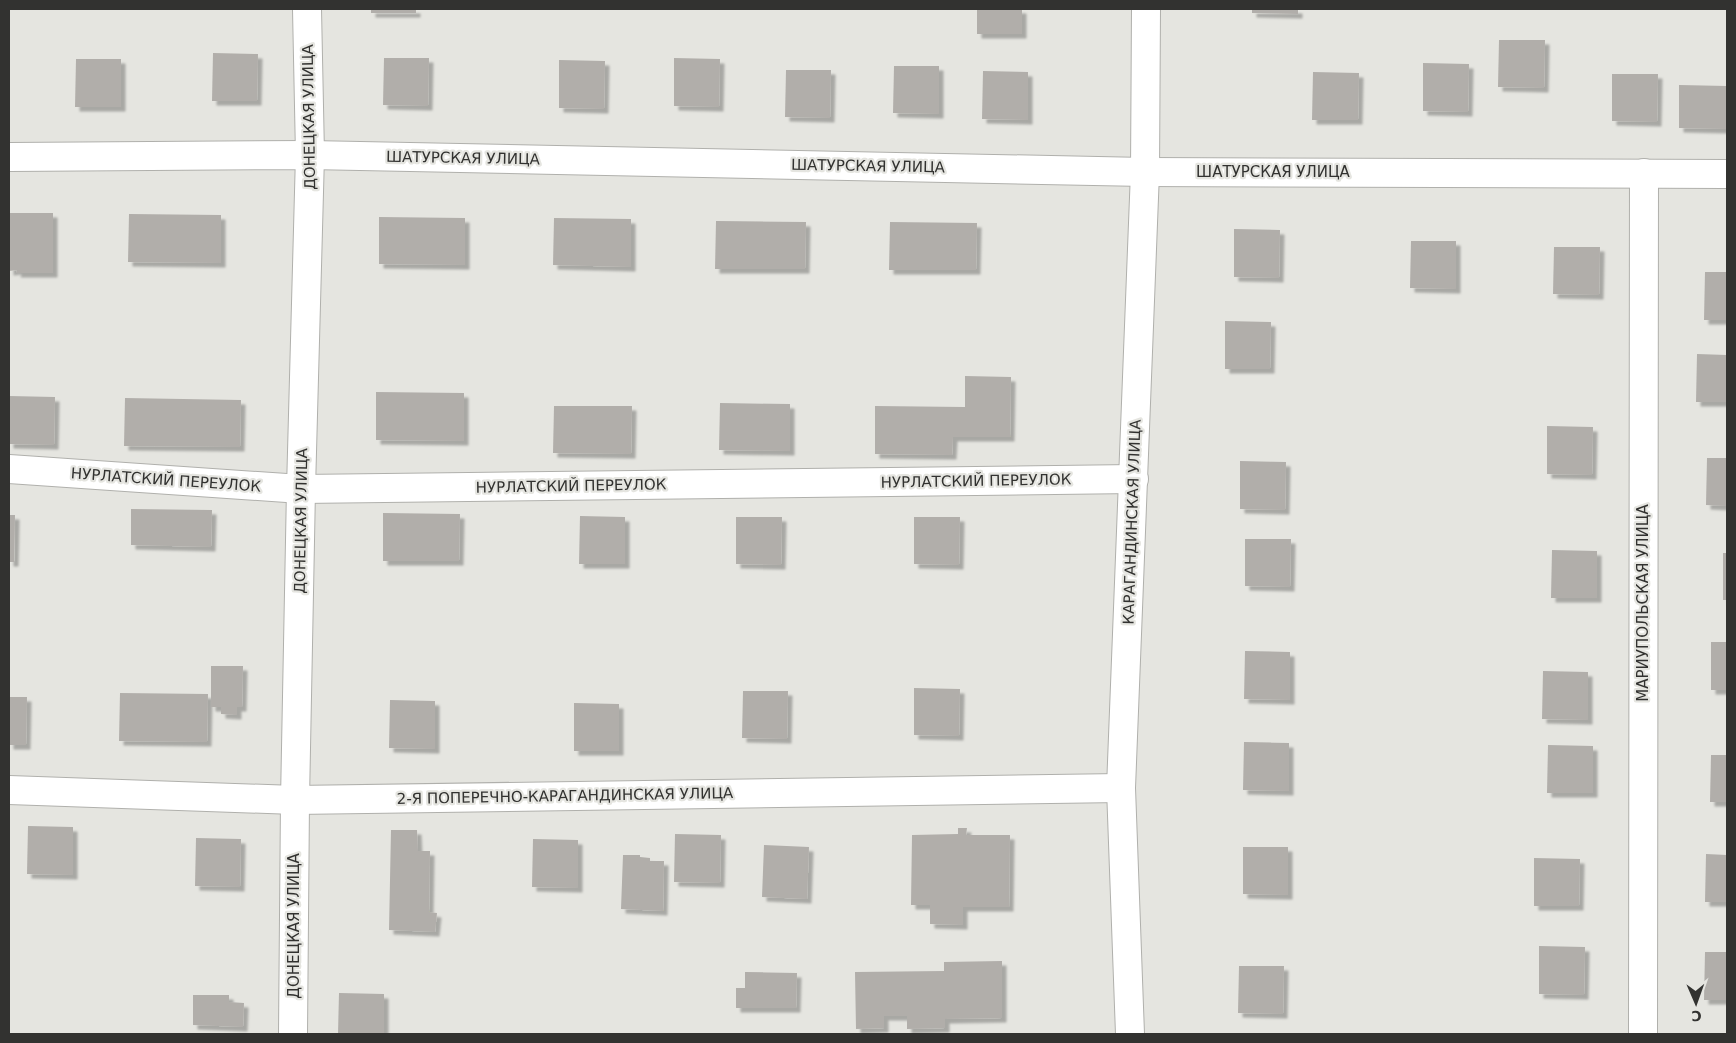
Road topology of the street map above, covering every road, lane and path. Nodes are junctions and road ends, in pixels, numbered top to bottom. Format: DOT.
graph roads {
  1 [pos="307,9"];
  2 [pos="1146,9"];
  3 [pos="310,155"];
  4 [pos="9,158"];
  5 [pos="1145,172"];
  6 [pos="1644,173"];
  7 [pos="1727,174"];
  8 [pos="9,469"];
  9 [pos="1134,479"];
  10 [pos="301,490"];
  11 [pos="1120,788"];
  12 [pos="9,790"];
  13 [pos="295,800"];
  14 [pos="293,1034"];
  15 [pos="1130,1034"];
  16 [pos="1643,1034"];
  1 -- 3 [label="street, ДОНЕЦКАЯ УЛИЦА"];
  2 -- 5 [label="street, КАРАГАНДИНСКАЯ УЛИЦА"];
  3 -- 4 [label="street, ШАТУРСКАЯ УЛИЦА"];
  3 -- 5 [label="street, ШАТУРСКАЯ УЛИЦА"];
  3 -- 10 [label="street, ДОНЕЦКАЯ УЛИЦА"];
  5 -- 6 [label="street, ШАТУРСКАЯ УЛИЦА"];
  5 -- 9 [label="street, КАРАГАНДИНСКАЯ УЛИЦА"];
  6 -- 7 [label="street, ШАТУРСКАЯ УЛИЦА"];
  6 -- 16 [label="street, МАРИУПОЛЬСКАЯ УЛИЦА"];
  8 -- 10 [label="street, НУРЛАТСКИЙ ПЕРЕУЛОК"];
  9 -- 10 [label="street, НУРЛАТСКИЙ ПЕРЕУЛОК"];
  9 -- 11 [label="street, КАРАГАНДИНСКАЯ УЛИЦА"];
  10 -- 13 [label="street, ДОНЕЦКАЯ УЛИЦА"];
  11 -- 13 [label="street, 2-Я ПОПЕРЕЧНО-КАРАГАНДИНСКАЯ УЛИЦА"];
  11 -- 15 [label="street, КАРАГАНДИНСКАЯ УЛИЦА"];
  12 -- 13 [label="street, 2-Я ПОПЕРЕЧНО-КАРАГАНДИНСКАЯ УЛИЦА"];
  13 -- 14 [label="street, ДОНЕЦКАЯ УЛИЦА"];
}
